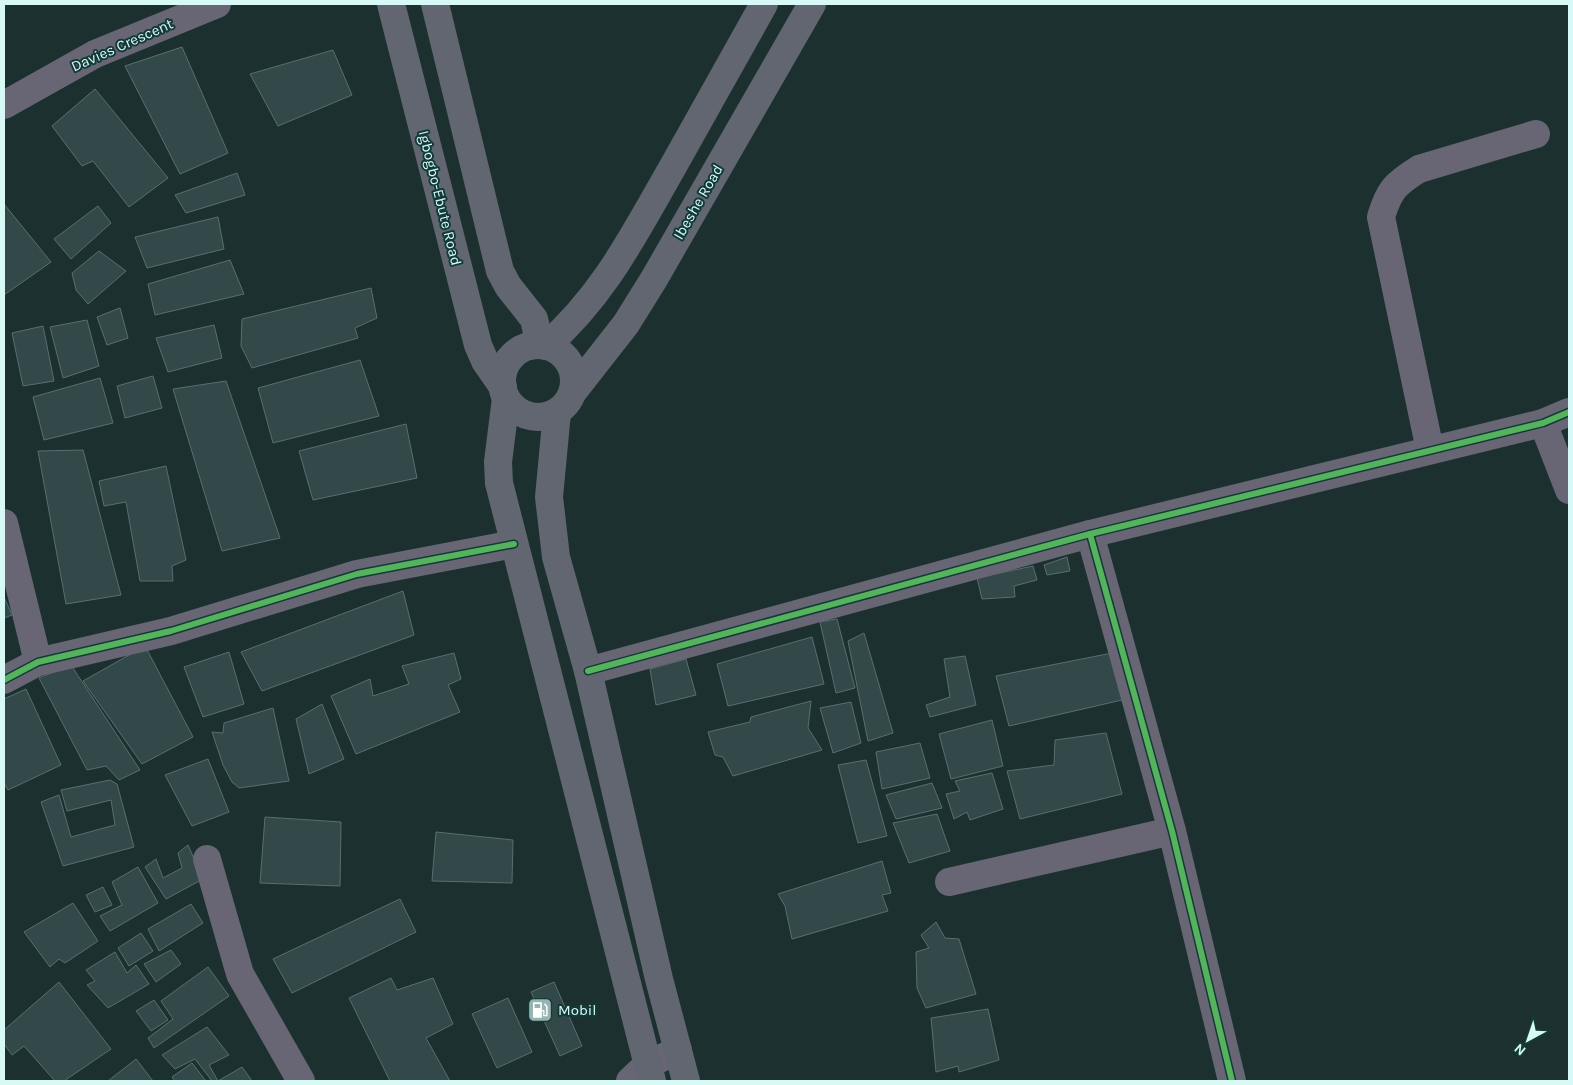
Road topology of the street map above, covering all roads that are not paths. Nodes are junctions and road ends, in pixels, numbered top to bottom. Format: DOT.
graph roads {
  1 [pos="217,4"];
  2 [pos="391,4"];
  3 [pos="435,4"];
  4 [pos="764,4"];
  5 [pos="812,4"];
  6 [pos="4,105"];
  7 [pos="1536,134"];
  8 [pos="541,346"];
  9 [pos="505,392"];
  10 [pos="565,402"];
  11 [pos="1569,412"];
  12 [pos="1543,422"];
  13 [pos="1430,450"];
  14 [pos="1569,490"];
  15 [pos="4,523"];
  16 [pos="1090,534"];
  17 [pos="514,544"];
  18 [pos="38,662"];
  19 [pos="588,671"];
  20 [pos="4,680"];
  21 [pos="1172,831"];
  22 [pos="207,859"];
  23 [pos="949,882"];
  24 [pos="678,1050"];
  25 [pos="643,1076"];
  26 [pos="301,1081"];
  27 [pos="686,1081"];
  28 [pos="1232,1081"];
  1 -- 6 [label="street, Davies Crescent"];
  2 -- 9 [label="main road, Igbogbo-Ebute Road"];
  3 -- 8 [label="main road"];
  4 -- 8 [label="main road"];
  5 -- 10 [label="main road, Ibeshe Road"];
  7 -- 13 [label="street"];
  8 -- 9 [label="main road"];
  8 -- 10 [label="main road"];
  9 -- 10 [label="main road"];
  9 -- 17 [label="main road"];
  10 -- 19 [label="main road"];
  11 -- 12 [label="street"];
  12 -- 13 [label="street"];
  12 -- 14 [label="street"];
  13 -- 16 [label="street"];
  15 -- 18 [label="street"];
  16 -- 19 [label="street"];
  16 -- 21 [label="street"];
  17 -- 18 [label="street"];
  17 -- 25 [label="main road"];
  18 -- 20 [label="street"];
  19 -- 24 [label="main road"];
  21 -- 23 [label="street"];
  21 -- 28 [label="street"];
  22 -- 26 [label="street"];
  24 -- 25 [label="street"];
  24 -- 27 [label="main road"];
}
